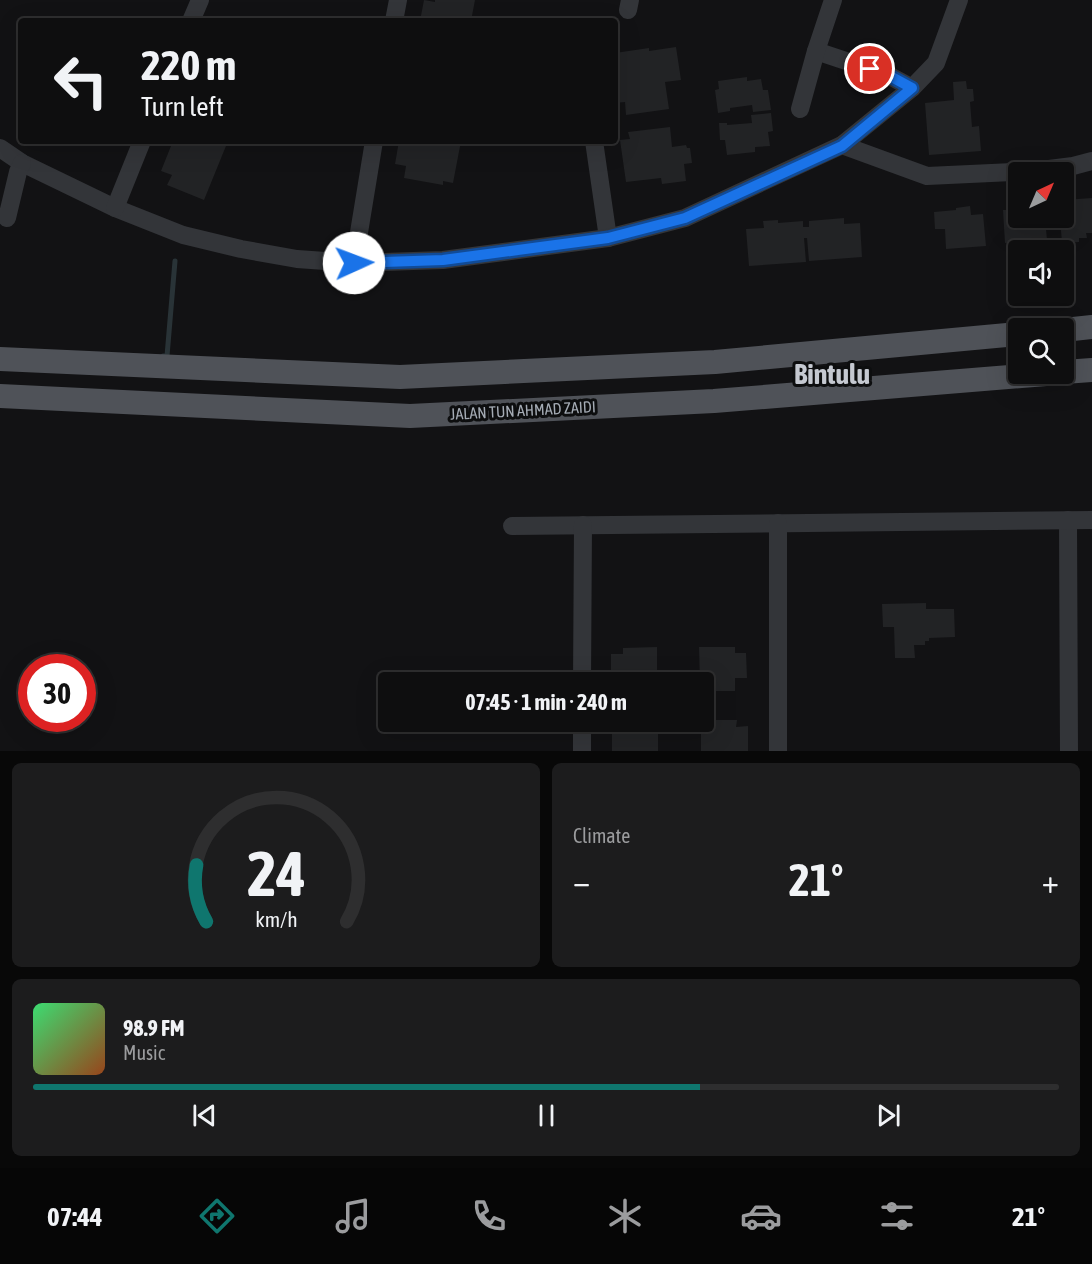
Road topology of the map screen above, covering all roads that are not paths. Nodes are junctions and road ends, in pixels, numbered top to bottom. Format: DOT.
graph roads {
  1 [pos="200,0"];
  2 [pos="398,0"];
  3 [pos="833,0"];
  4 [pos="959,0"];
  5 [pos="192,18"];
  6 [pos="395,18"];
  7 [pos="816,51"];
  8 [pos="912,88"];
  9 [pos="800,108"];
  10 [pos="141,144"];
  11 [pos="374,144"];
  12 [pos="594,144"];
  13 [pos="842,146"];
  14 [pos="0,148"];
  15 [pos="1092,161"];
  16 [pos="22,163"];
  17 [pos="115,208"];
  18 [pos="7,218"];
  19 [pos="608,238"];
  20 [pos="354,263"];
  21 [pos="1092,327"];
  22 [pos="1074,329"];
  23 [pos="1008,335"];
  24 [pos="0,359"];
  25 [pos="1092,370"];
  26 [pos="1074,371"];
  27 [pos="1008,377"];
  28 [pos="0,396"];
  29 [pos="1068,520"];
  30 [pos="1092,520"];
  31 [pos="778,523"];
  32 [pos="583,525"];
  33 [pos="512,526"];
  34 [pos="582,672"];
  35 [pos="582,732"];
  36 [pos="582,751"];
  37 [pos="778,751"];
  38 [pos="1069,751"];
  1 -- 5 [label="street"];
  2 -- 6 [label="street"];
  3 -- 7 [label="street"];
  4 -- 8 [label="street"];
  7 -- 8 [label="street"];
  7 -- 9 [label="street"];
  8 -- 13 [label="street"];
  10 -- 17 [label="street"];
  11 -- 20 [label="street"];
  12 -- 19 [label="street"];
  13 -- 15 [label="street"];
  13 -- 19 [label="street"];
  14 -- 16 [label="street"];
  16 -- 17 [label="street"];
  16 -- 18 [label="street"];
  17 -- 20 [label="street"];
  19 -- 20 [label="street"];
  21 -- 22 [label="main road"];
  23 -- 24 [label="main road"];
  25 -- 26 [label="main road"];
  27 -- 28 [label="main road, JALAN TUN AHMAD ZAIDI"];
  29 -- 30 [label="street"];
  29 -- 31 [label="street"];
  29 -- 38 [label="street"];
  31 -- 32 [label="street"];
  31 -- 37 [label="street"];
  32 -- 33 [label="street"];
  32 -- 34 [label="street"];
  35 -- 36 [label="street"];
}
